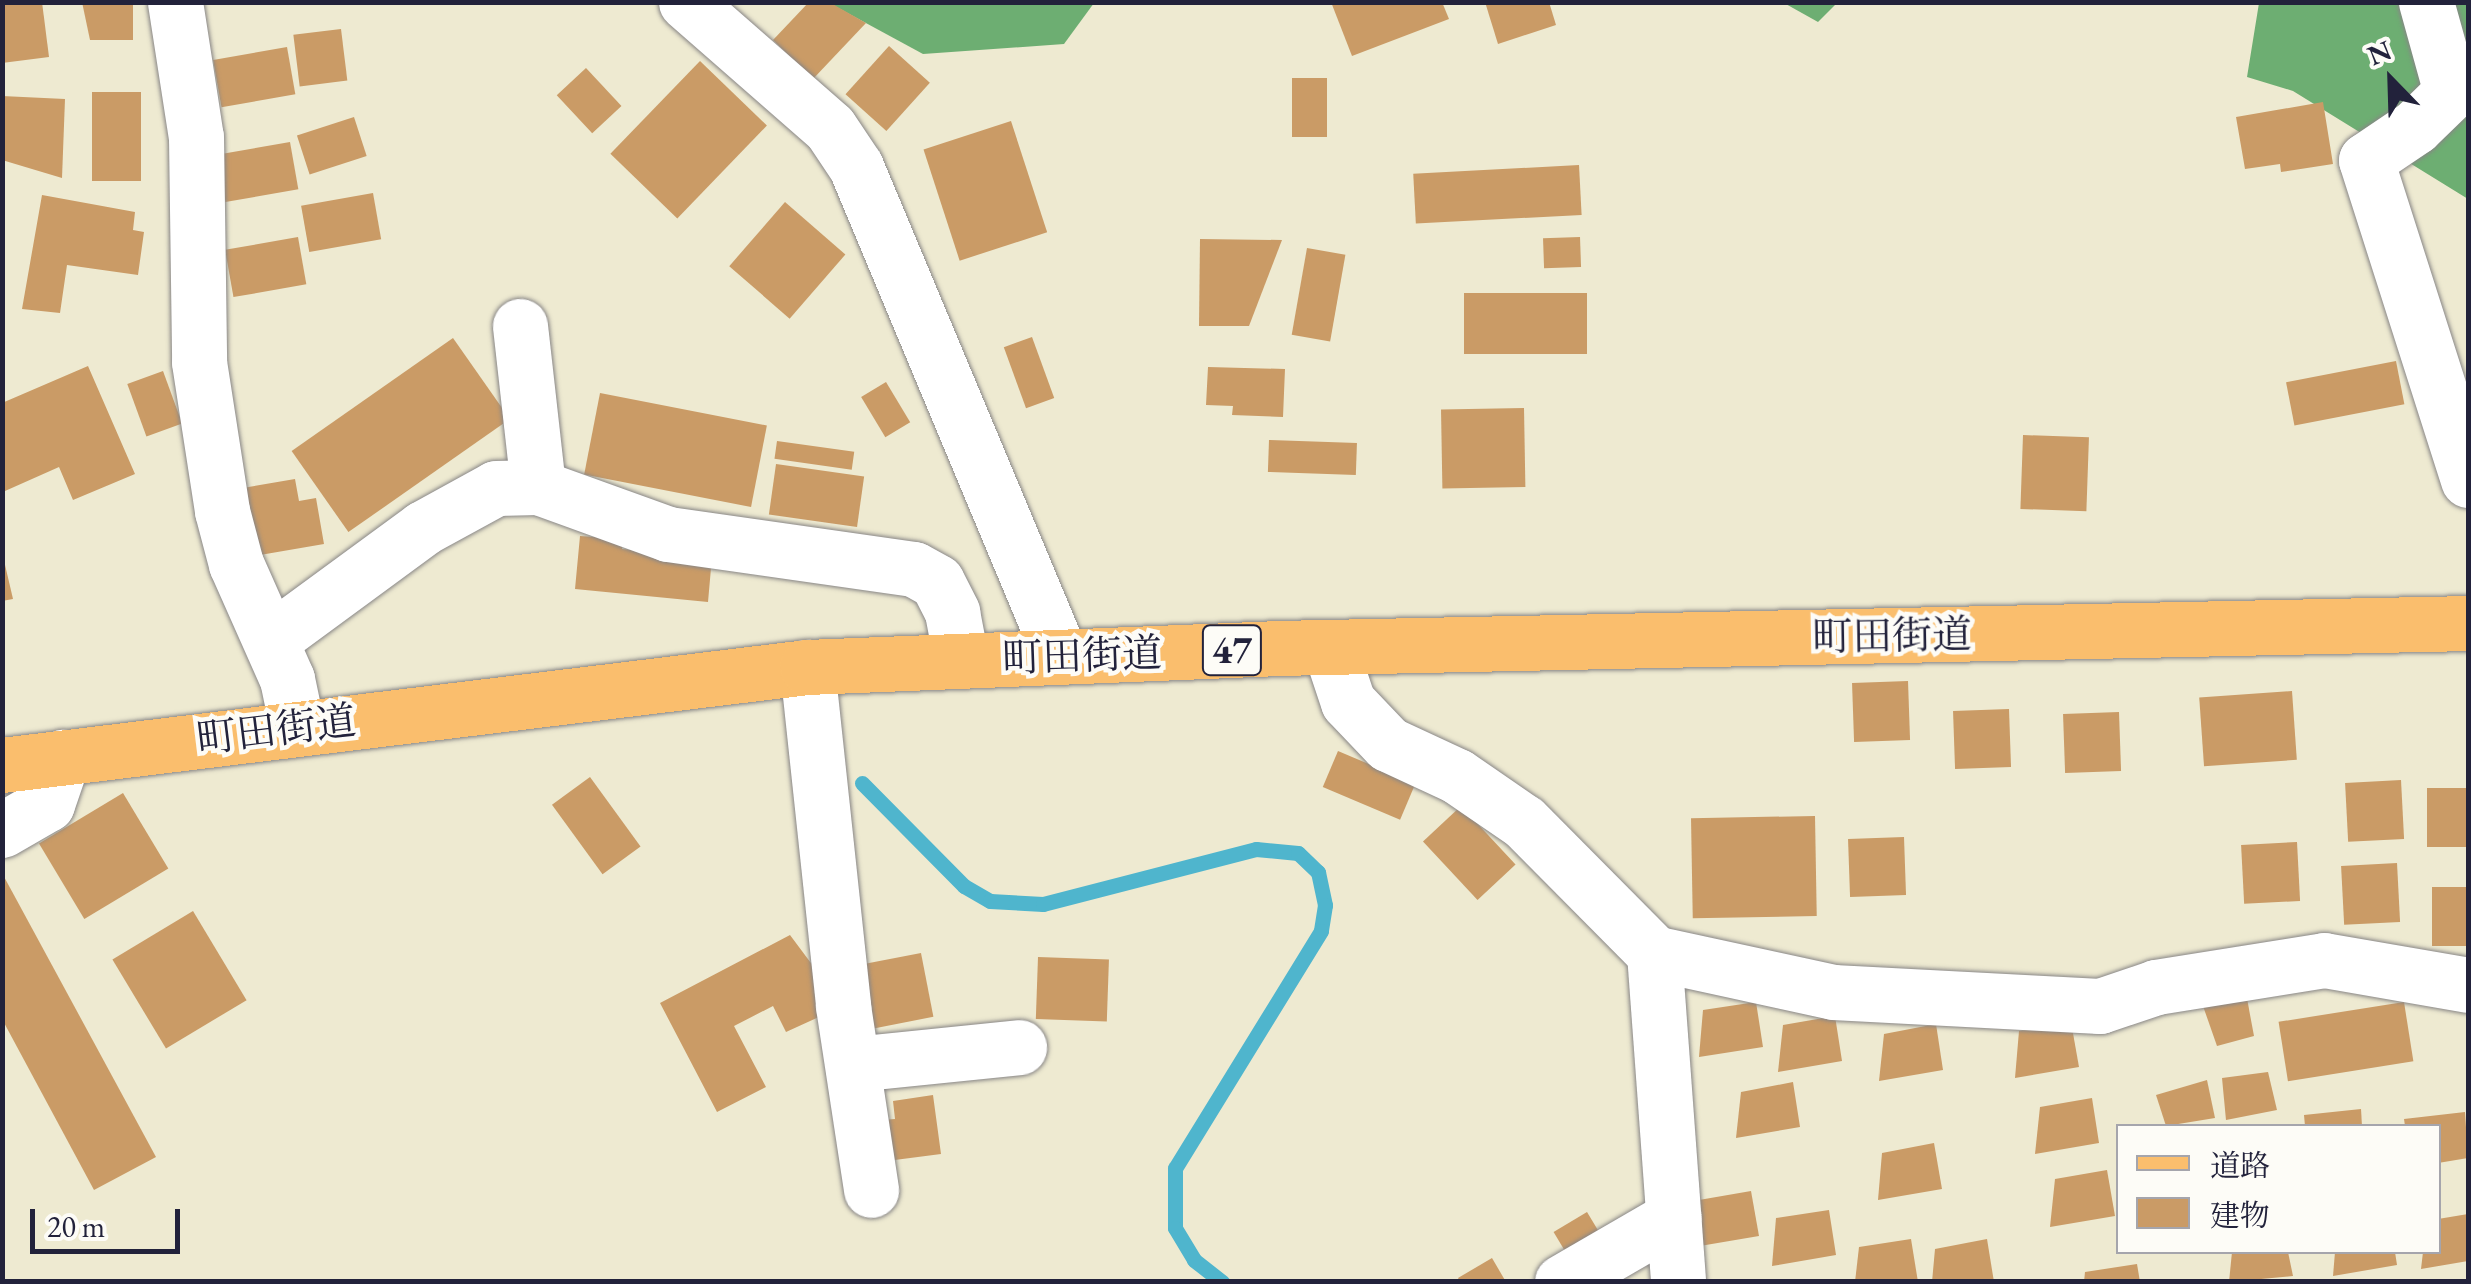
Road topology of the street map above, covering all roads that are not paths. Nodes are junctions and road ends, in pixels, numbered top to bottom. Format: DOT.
graph roads {
  1 [pos="176,2"];
  2 [pos="686,2"];
  3 [pos="2426,2"];
  4 [pos="520,326"];
  5 [pos="2468,480"];
  6 [pos="538,487"];
  7 [pos="2468,623"];
  8 [pos="272,639"];
  9 [pos="1330,648"];
  10 [pos="1060,655"];
  11 [pos="961,659"];
  12 [pos="808,666"];
  13 [pos="297,727"];
  14 [pos="63,757"];
  15 [pos="2,765"];
  16 [pos="2,830"];
  17 [pos="1654,953"];
  18 [pos="2468,985"];
  19 [pos="1019,1047"];
  20 [pos="853,1064"];
  21 [pos="871,1190"];
  22 [pos="1674,1217"];
  23 [pos="1562,1282"];
  24 [pos="1678,1282"];
  1 -- 8 [label="street"];
  2 -- 10 [label="street"];
  3 -- 5 [label="street"];
  4 -- 6 [label="street"];
  6 -- 8 [label="street"];
  6 -- 11 [label="street"];
  7 -- 9 [label="main road, 町田街道 / 47"];
  8 -- 13 [label="street"];
  9 -- 10 [label="main road, 町田街道 / 47"];
  9 -- 17 [label="street"];
  10 -- 11 [label="main road, 町田街道 / 47"];
  11 -- 12 [label="main road, 町田街道 / 47"];
  12 -- 13 [label="main road, 町田街道 / 47"];
  12 -- 20 [label="street"];
  13 -- 14 [label="main road, 町田街道 / 47"];
  14 -- 15 [label="main road, 町田街道 / 47"];
  14 -- 16 [label="street"];
  17 -- 18 [label="street"];
  17 -- 22 [label="street"];
  19 -- 20 [label="street"];
  20 -- 21 [label="street"];
  22 -- 23 [label="street"];
  22 -- 24 [label="street"];
}
